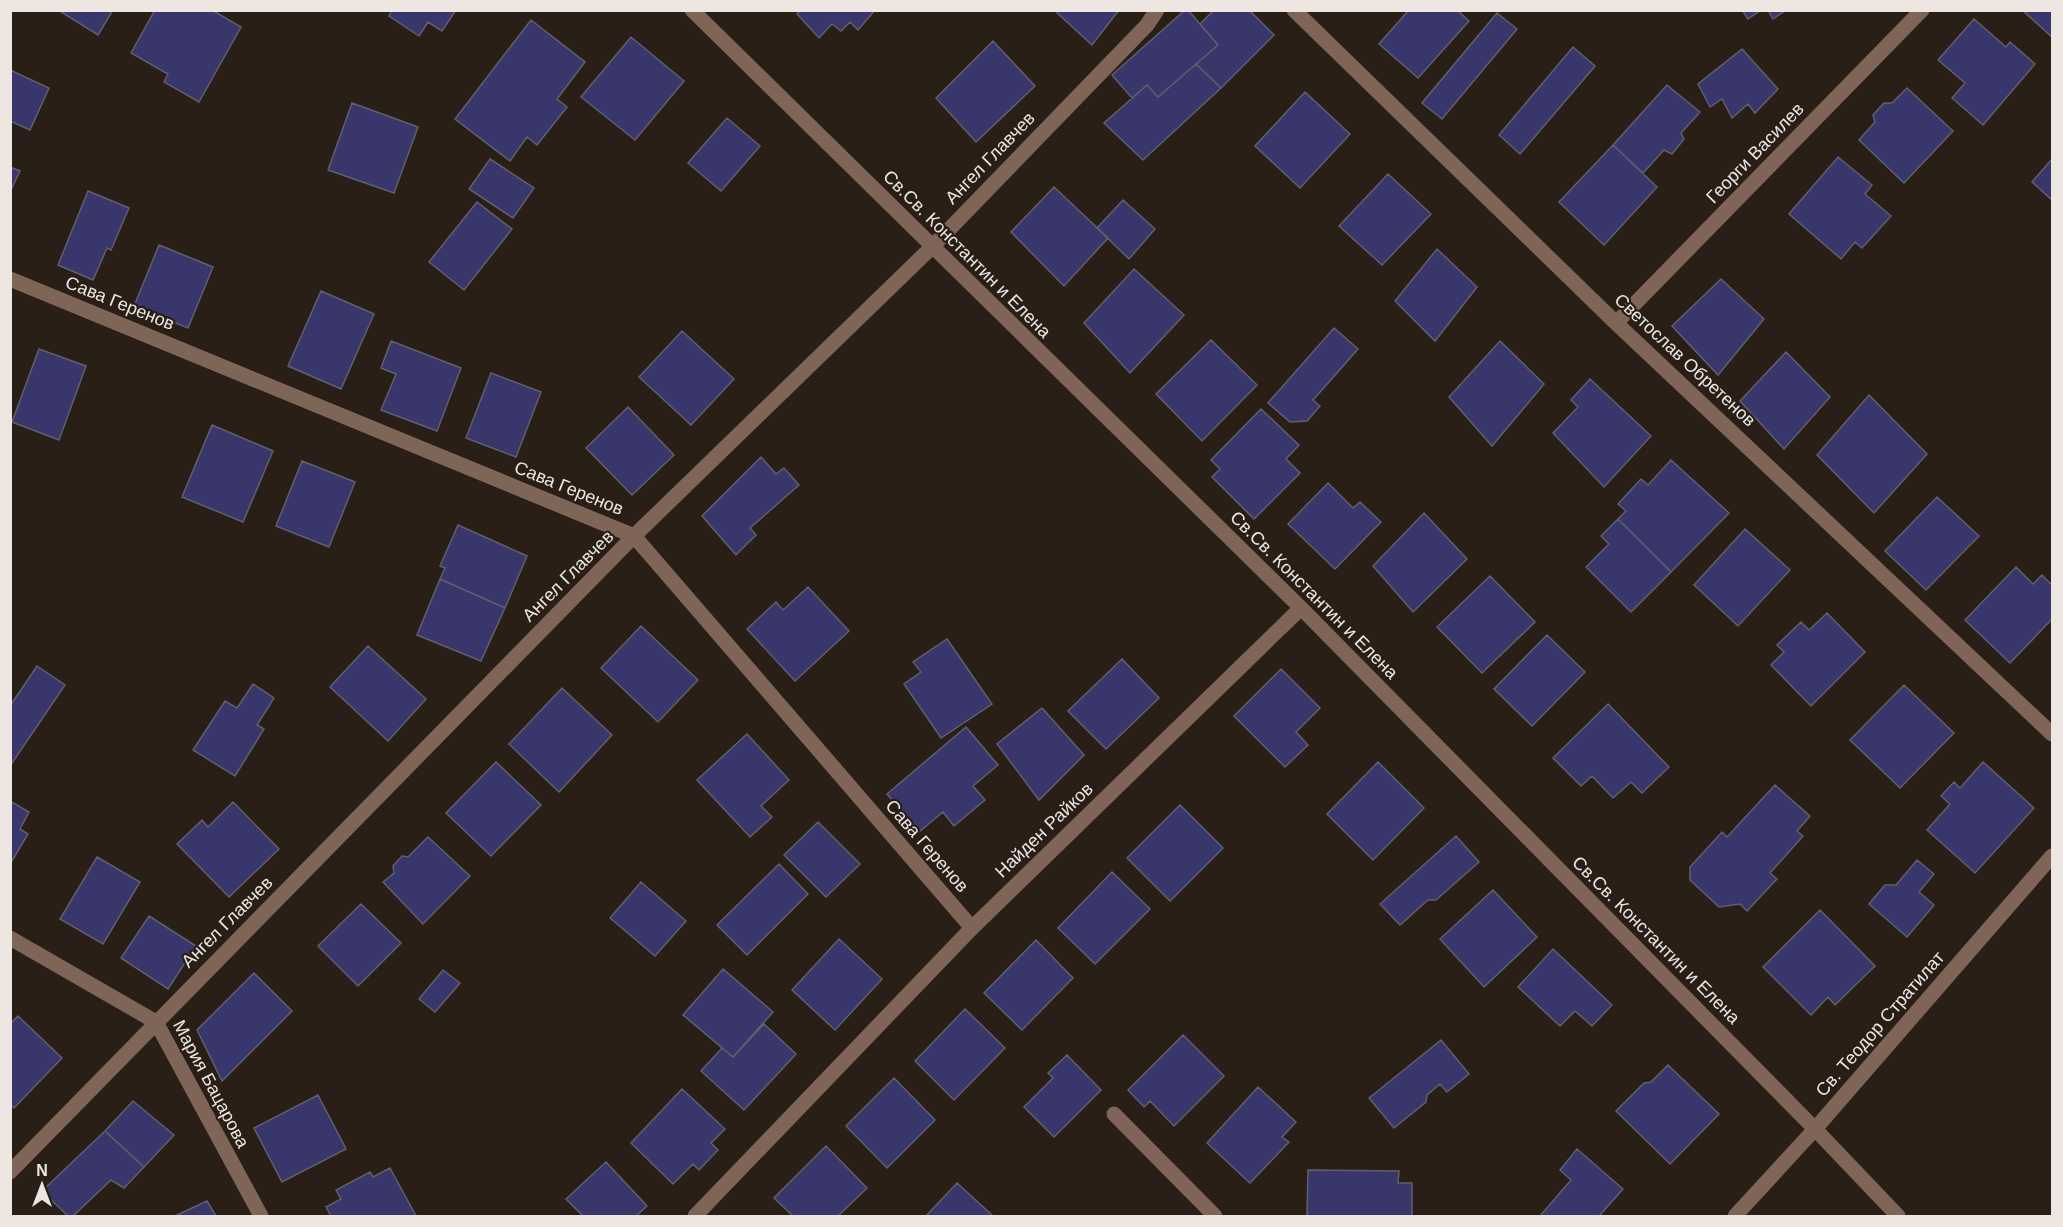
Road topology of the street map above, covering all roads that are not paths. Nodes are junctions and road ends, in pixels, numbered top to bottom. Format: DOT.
graph roads {
  1 [pos="692,10"];
  2 [pos="1157,10"];
  3 [pos="1294,10"];
  4 [pos="1922,10"];
  5 [pos="932,247"];
  6 [pos="10,279"];
  7 [pos="1616,323"];
  8 [pos="634,536"];
  9 [pos="1301,608"];
  10 [pos="2052,734"];
  11 [pos="2052,856"];
  12 [pos="972,928"];
  13 [pos="10,938"];
  14 [pos="156,1022"];
  15 [pos="1114,1114"];
  16 [pos="1815,1129"];
  17 [pos="10,1172"];
  18 [pos="261,1216"];
  19 [pos="695,1216"];
  20 [pos="1215,1216"];
  21 [pos="1735,1216"];
  22 [pos="1898,1216"];
  1 -- 5 [label="street, Св.Св. Константин и Елена"];
  2 -- 5 [label="street, Ангел Главчев"];
  3 -- 7 [label="street, Светослав Обретенов"];
  4 -- 7 [label="street, Георги Василев"];
  5 -- 8 [label="street, Ангел Главчев"];
  5 -- 9 [label="street, Св.Св. Константин и Елена"];
  6 -- 8 [label="street, Сава Геренов"];
  7 -- 10 [label="street, Светослав Обретенов"];
  8 -- 12 [label="street, Сава Геренов"];
  8 -- 14 [label="street, Ангел Главчев"];
  9 -- 12 [label="street, Найден Райков"];
  9 -- 16 [label="street, Св.Св. Константин и Елена"];
  11 -- 16 [label="street, Св. Теодор Стратилат"];
  12 -- 19 [label="street, Найден Райков"];
  13 -- 14 [label="street, Мария Бацарова"];
  14 -- 17 [label="street, Ангел Главчев"];
  14 -- 18 [label="street, Мария Бацарова"];
  15 -- 20 [label="street"];
  16 -- 21 [label="street, Св. Теодор Стратилат"];
  16 -- 22 [label="street, Св.Св. Константин и Елена"];
}
